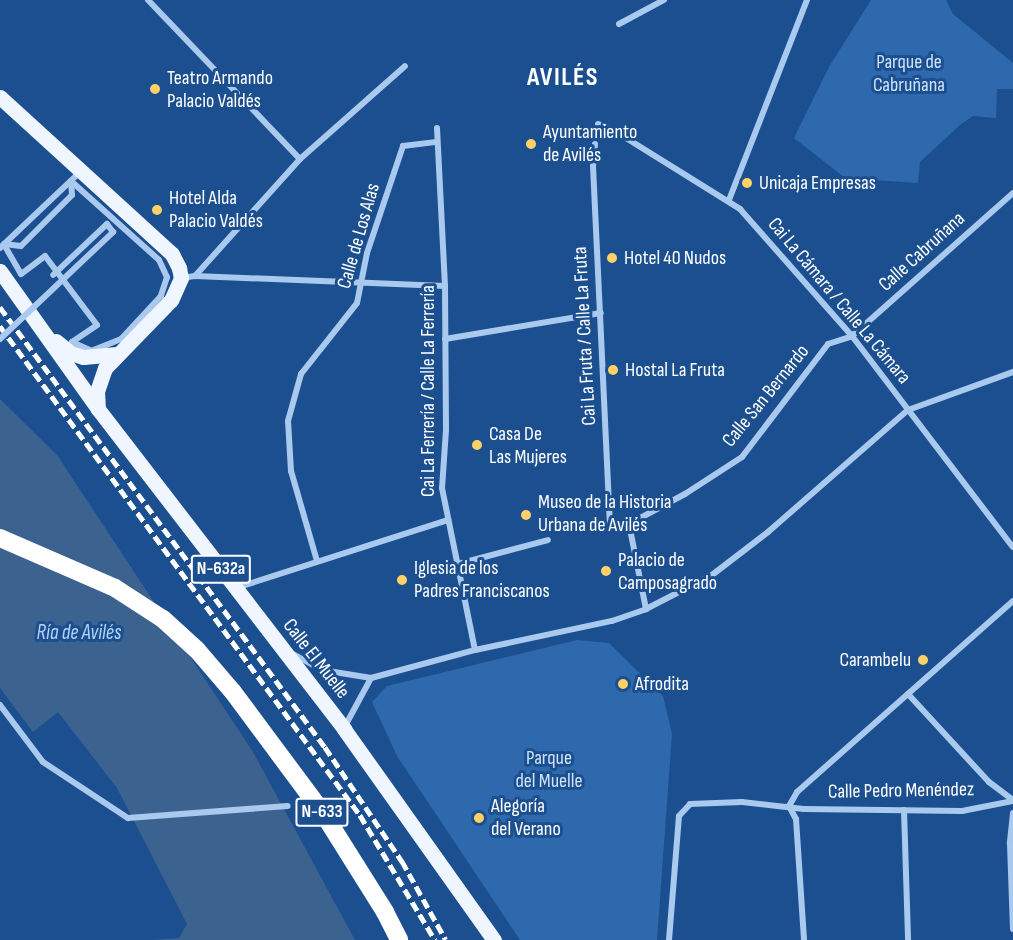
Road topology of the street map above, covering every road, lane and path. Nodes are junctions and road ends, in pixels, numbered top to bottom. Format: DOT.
graph roads {
  1 [pos="148,0"];
  2 [pos="664,0"];
  3 [pos="807,0"];
  4 [pos="619,24"];
  5 [pos="405,66"];
  6 [pos="0,97"];
  7 [pos="598,124"];
  8 [pos="437,128"];
  9 [pos="437,142"];
  10 [pos="596,144"];
  11 [pos="300,159"];
  12 [pos="77,176"];
  13 [pos="1013,193"];
  14 [pos="729,200"];
  15 [pos="2,246"];
  16 [pos="0,271"];
  17 [pos="54,277"];
  18 [pos="188,277"];
  19 [pos="363,281"];
  20 [pos="445,286"];
  21 [pos="602,313"];
  22 [pos="42,328"];
  23 [pos="852,336"];
  24 [pos="0,339"];
  25 [pos="445,339"];
  26 [pos="117,354"];
  27 [pos="1013,372"];
  28 [pos="98,409"];
  29 [pos="908,410"];
  30 [pos="448,520"];
  31 [pos="629,524"];
  32 [pos="610,526"];
  33 [pos="0,538"];
  34 [pos="548,540"];
  35 [pos="1013,547"];
  36 [pos="317,561"];
  37 [pos="458,564"];
  38 [pos="236,588"];
  39 [pos="1013,601"];
  40 [pos="646,609"];
  41 [pos="279,647"];
  42 [pos="475,651"];
  43 [pos="371,678"];
  44 [pos="908,694"];
  45 [pos="0,705"];
  46 [pos="344,729"];
  47 [pos="1013,801"];
  48 [pos="288,806"];
  49 [pos="789,806"];
  50 [pos="904,810"];
  51 [pos="1013,813"];
  52 [pos="1013,929"];
  53 [pos="399,940"];
  54 [pos="494,940"];
  55 [pos="669,940"];
  56 [pos="804,940"];
  57 [pos="908,940"];
  1 -- 11 [label="street"];
  2 -- 4 [label="street"];
  3 -- 14 [label="street"];
  5 -- 11 [label="street"];
  6 -- 12 [label="main road"];
  7 -- 14 [label="street, Cai La Cámara / Calle La Cámara"];
  8 -- 9 [label="street, Cai La Ferrería / Calle La Ferrería"];
  9 -- 19 [label="street, Calle de Los Alas"];
  9 -- 20 [label="street, Cai La Ferrería / Calle La Ferrería"];
  10 -- 21 [label="street, Cai La Fruta / Calle La Fruta"];
  11 -- 18 [label="street"];
  12 -- 15 [label="street"];
  12 -- 15 [label="street"];
  12 -- 15 [label="street"];
  12 -- 18 [label="main road"];
  13 -- 23 [label="street, Calle Cabruñana"];
  14 -- 23 [label="street, Cai La Cámara / Calle La Cámara"];
  16 -- 22 [label="main road"];
  17 -- 24 [label="street, bridge"];
  18 -- 19 [label="street"];
  18 -- 26 [label="main road"];
  19 -- 20 [label="street"];
  19 -- 36 [label="street, Calle de Los Alas"];
  20 -- 25 [label="street, Cai La Ferrería / Calle La Ferrería"];
  21 -- 25 [label="street"];
  21 -- 32 [label="street, Cai La Fruta / Calle La Fruta"];
  22 -- 26 [label="main road"];
  22 -- 28 [label="main road, Calle El Muelle"];
  23 -- 29 [label="street, Cai La Cámara / Calle La Cámara"];
  23 -- 31 [label="street, Calle San Bernardo"];
  25 -- 37 [label="street, Cai La Ferrería / Calle La Ferrería"];
  26 -- 28 [label="main road"];
  27 -- 29 [label="street"];
  28 -- 38 [label="main road, Calle El Muelle / N-632a"];
  29 -- 35 [label="street, Cai La Cámara / Calle La Cámara"];
  29 -- 40 [label="street"];
  30 -- 36 [label="street"];
  31 -- 32 [label="street, Calle San Bernardo"];
  31 -- 40 [label="street"];
  33 -- 53 [label="highway, N-633"];
  34 -- 37 [label="street"];
  36 -- 38 [label="street"];
  37 -- 42 [label="street, Cai La Ferrería / Calle La Ferrería"];
  38 -- 41 [label="main road, Calle El Muelle / N-632a"];
  39 -- 44 [label="street"];
  40 -- 42 [label="street"];
  41 -- 43 [label="street"];
  41 -- 46 [label="main road, Calle El Muelle / N-632a"];
  42 -- 43 [label="street"];
  43 -- 46 [label="street"];
  44 -- 47 [label="street"];
  44 -- 49 [label="street"];
  45 -- 48 [label="street"];
  46 -- 54 [label="main road, Calle El Muelle / N-632a"];
  47 -- 50 [label="street, Calle Pedro Menéndez"];
  49 -- 50 [label="street, Calle Pedro Menéndez"];
  49 -- 55 [label="street, Calle Pedro Menéndez"];
  49 -- 56 [label="street"];
  50 -- 57 [label="street"];
  51 -- 52 [label="street"];
}
